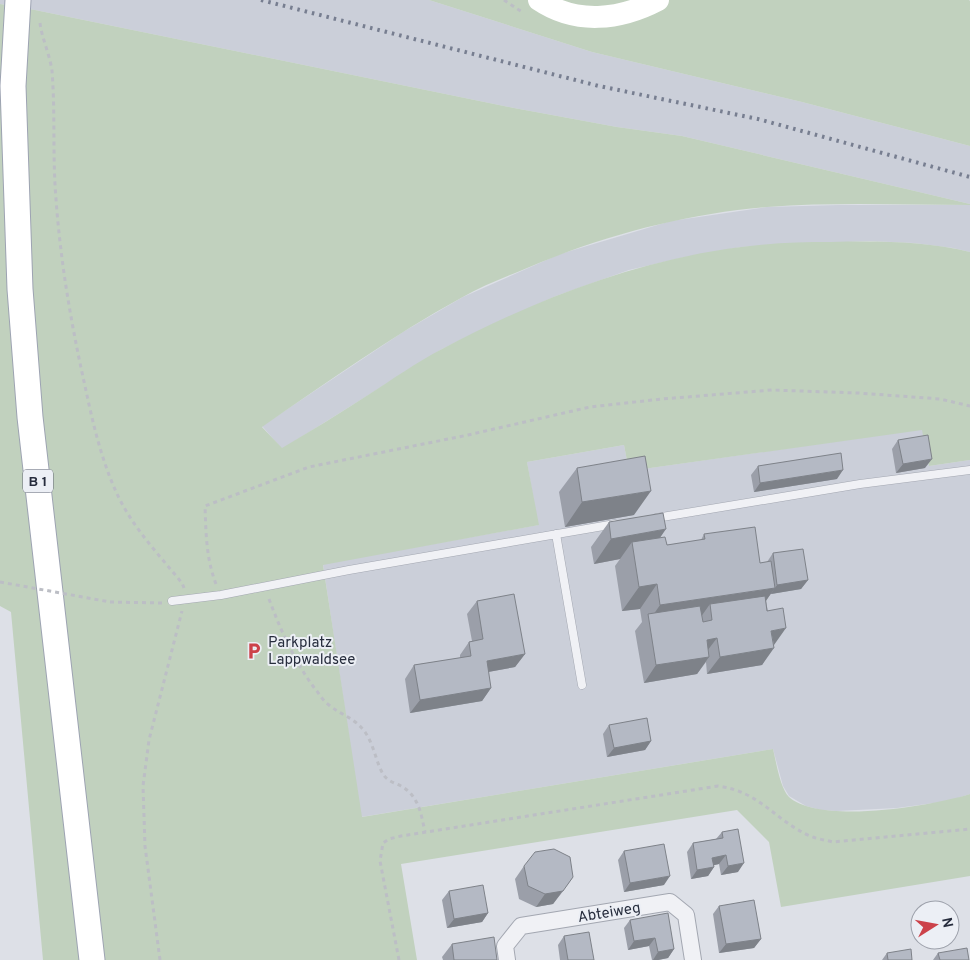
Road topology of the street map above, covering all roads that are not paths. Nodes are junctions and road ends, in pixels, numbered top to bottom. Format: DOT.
graph roads {
  1 [pos="18,0"];
  2 [pos="539,0"];
  3 [pos="658,0"];
  4 [pos="970,470"];
  5 [pos="644,520"];
  6 [pos="625,523"];
  7 [pos="556,534"];
  8 [pos="172,601"];
  9 [pos="582,685"];
  10 [pos="92,960"];
  11 [pos="507,960"];
  12 [pos="693,960"];
  1 -- 10 [label="main road, B 1"];
  2 -- 3 [label="main road"];
  4 -- 5 [label="lane"];
  6 -- 7 [label="lane"];
  7 -- 8 [label="lane"];
  7 -- 9 [label="lane"];
  11 -- 12 [label="street, Abteiweg"];
}
